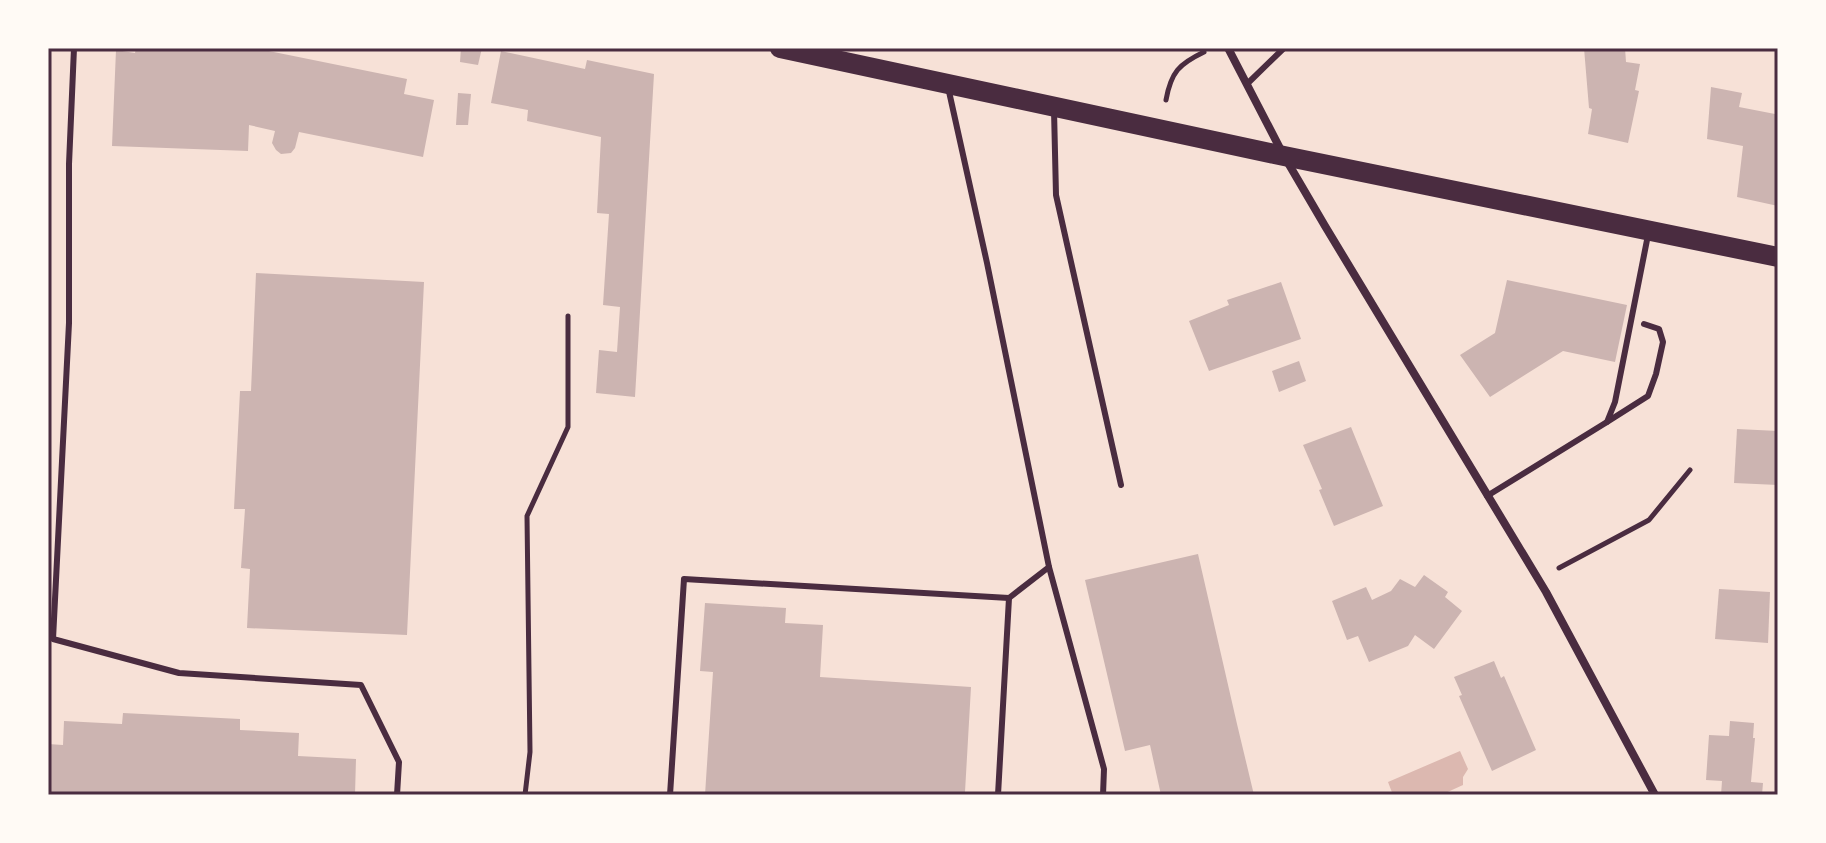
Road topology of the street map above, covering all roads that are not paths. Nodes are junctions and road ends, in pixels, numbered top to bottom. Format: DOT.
graph roads {
  1 [pos="74,48"];
  2 [pos="780,48"];
  3 [pos="1228,48"];
  4 [pos="1284,48"];
  5 [pos="947,83"];
  6 [pos="1247,84"];
  7 [pos="1054,106"];
  8 [pos="1284,156"];
  9 [pos="1649,231"];
  10 [pos="1778,257"];
  11 [pos="1644,324"];
  12 [pos="1607,422"];
  13 [pos="1121,485"];
  14 [pos="1487,496"];
  15 [pos="1049,567"];
  16 [pos="1009,598"];
  17 [pos="397,795"];
  18 [pos="670,795"];
  19 [pos="998,795"];
  20 [pos="1103,795"];
  21 [pos="1655,795"];
  1 -- 17 [label="lane"];
  2 -- 5 [label="main road"];
  3 -- 6 [label="street"];
  4 -- 6 [label="lane"];
  5 -- 7 [label="main road"];
  5 -- 15 [label="lane"];
  6 -- 8 [label="street"];
  7 -- 8 [label="main road"];
  7 -- 13 [label="lane"];
  8 -- 9 [label="main road"];
  8 -- 14 [label="street"];
  9 -- 10 [label="main road"];
  9 -- 12 [label="lane"];
  11 -- 12 [label="lane"];
  12 -- 14 [label="lane"];
  14 -- 21 [label="street"];
  15 -- 16 [label="lane"];
  15 -- 20 [label="lane"];
  16 -- 18 [label="lane"];
  16 -- 19 [label="lane"];
}
